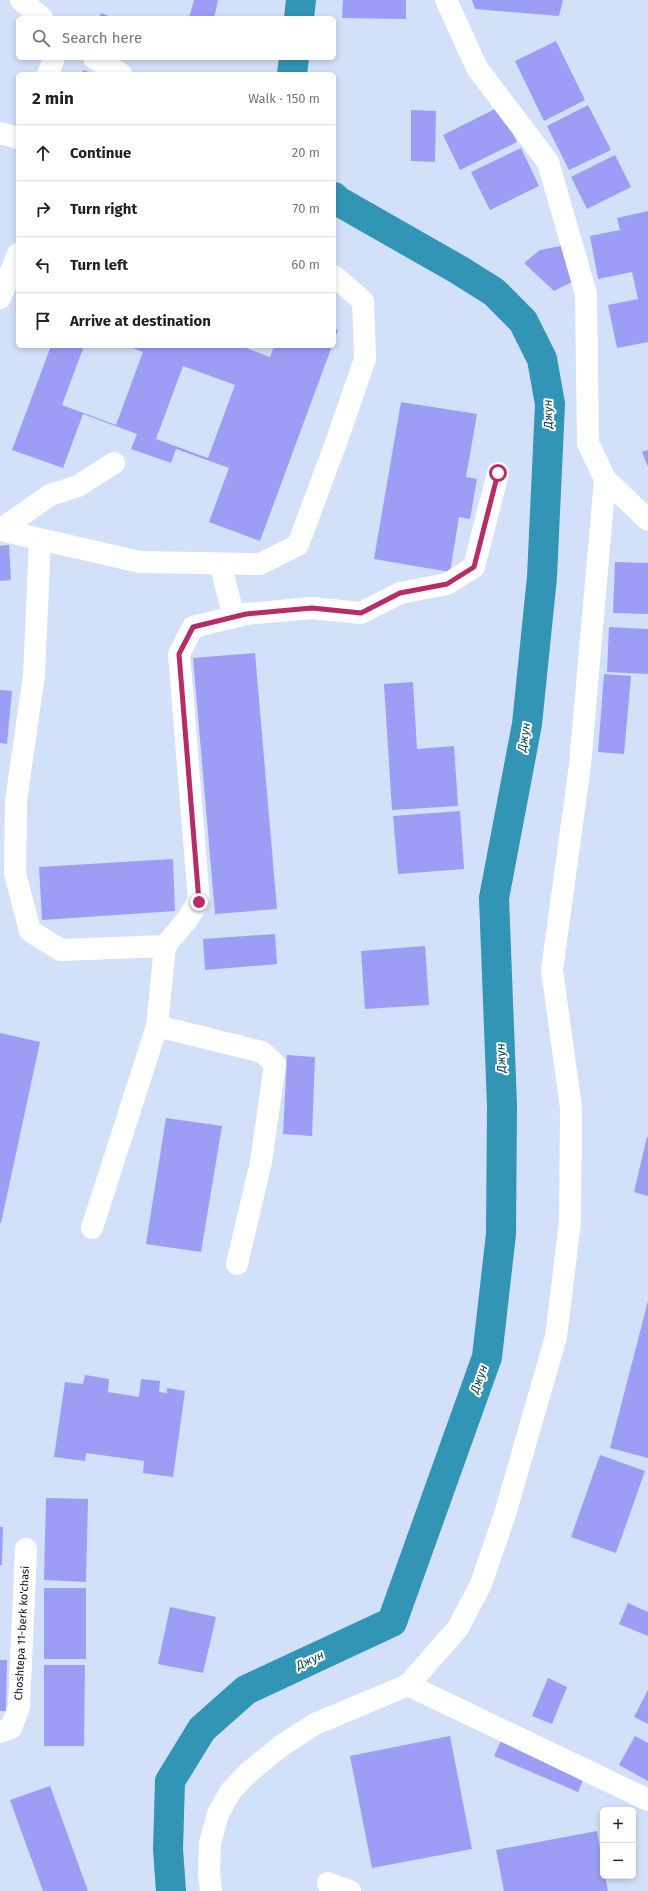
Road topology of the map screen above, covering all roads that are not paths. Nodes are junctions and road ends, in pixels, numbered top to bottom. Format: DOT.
graph roads {
  1 [pos="22,0"];
  2 [pos="446,0"];
  3 [pos="40,16"];
  4 [pos="53,60"];
  5 [pos="97,60"];
  6 [pos="49,72"];
  7 [pos="118,72"];
  8 [pos="0,133"];
  9 [pos="16,137"];
  10 [pos="16,259"];
  11 [pos="336,278"];
  12 [pos="0,298"];
  13 [pos="114,463"];
  14 [pos="498,473"];
  15 [pos="605,479"];
  16 [pos="648,520"];
  17 [pos="0,530"];
  18 [pos="40,540"];
  19 [pos="220,564"];
  20 [pos="234,617"];
  21 [pos="165,946"];
  22 [pos="157,1026"];
  23 [pos="92,1228"];
  24 [pos="237,1264"];
  25 [pos="26,1549"];
  26 [pos="408,1685"];
  27 [pos="0,1732"];
  28 [pos="648,1800"];
  29 [pos="328,1883"];
  30 [pos="211,1891"];
  31 [pos="350,1891"];
  1 -- 3 [label="street"];
  2 -- 15 [label="street"];
  4 -- 6 [label="street"];
  5 -- 7 [label="street"];
  8 -- 9 [label="street"];
  10 -- 12 [label="street"];
  11 -- 19 [label="street"];
  13 -- 17 [label="street"];
  14 -- 20 [label="street"];
  15 -- 16 [label="street"];
  15 -- 26 [label="street"];
  17 -- 18 [label="street"];
  18 -- 19 [label="street"];
  18 -- 21 [label="street"];
  19 -- 20 [label="street"];
  20 -- 21 [label="street"];
  21 -- 22 [label="street"];
  22 -- 23 [label="street"];
  22 -- 24 [label="street"];
  25 -- 27 [label="street, Choshtepa 11-berk ko'chasi"];
  26 -- 28 [label="street"];
  26 -- 30 [label="street"];
  29 -- 31 [label="street"];
}
